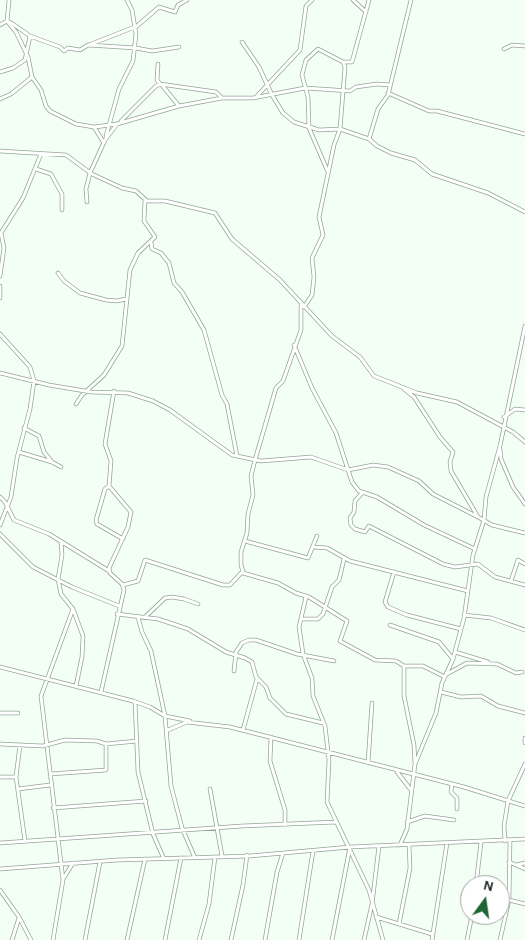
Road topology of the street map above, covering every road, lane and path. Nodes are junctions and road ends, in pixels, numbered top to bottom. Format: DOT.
graph roads {
  1 [pos="9,0"];
  2 [pos="127,0"];
  3 [pos="187,0"];
  4 [pos="312,0"];
  5 [pos="352,0"];
  6 [pos="369,0"];
  7 [pos="411,0"];
  8 [pos="366,12"];
  9 [pos="7,21"];
  10 [pos="0,24"];
  11 [pos="135,27"];
  12 [pos="30,36"];
  13 [pos="242,42"];
  14 [pos="88,45"];
  15 [pos="525,46"];
  16 [pos="134,47"];
  17 [pos="179,47"];
  18 [pos="504,49"];
  19 [pos="27,55"];
  20 [pos="343,62"];
  21 [pos="158,64"];
  22 [pos="0,72"];
  23 [pos="32,76"];
  24 [pos="161,84"];
  25 [pos="390,85"];
  26 [pos="267,86"];
  27 [pos="305,88"];
  28 [pos="344,89"];
  29 [pos="388,93"];
  30 [pos="272,95"];
  31 [pos="256,97"];
  32 [pos="222,98"];
  33 [pos="0,99"];
  34 [pos="179,106"];
  35 [pos="117,124"];
  36 [pos="108,126"];
  37 [pos="94,127"];
  38 [pos="309,128"];
  39 [pos="340,129"];
  40 [pos="525,134"];
  41 [pos="370,139"];
  42 [pos="104,141"];
  43 [pos="0,151"];
  44 [pos="41,154"];
  45 [pos="36,169"];
  46 [pos="328,172"];
  47 [pos="90,173"];
  48 [pos="145,200"];
  49 [pos="87,202"];
  50 [pos="62,210"];
  51 [pos="525,212"];
  52 [pos="1,232"];
  53 [pos="151,242"];
  54 [pos="58,273"];
  55 [pos="0,276"];
  56 [pos="0,286"];
  57 [pos="0,298"];
  58 [pos="126,299"];
  59 [pos="302,306"];
  60 [pos="525,326"];
  61 [pos="0,334"];
  62 [pos="524,339"];
  63 [pos="294,345"];
  64 [pos="0,373"];
  65 [pos="34,381"];
  66 [pos="400,385"];
  67 [pos="87,391"];
  68 [pos="114,391"];
  69 [pos="76,404"];
  70 [pos="525,410"];
  71 [pos="504,417"];
  72 [pos="502,427"];
  73 [pos="24,428"];
  74 [pos="525,442"];
  75 [pos="500,446"];
  76 [pos="19,452"];
  77 [pos="237,456"];
  78 [pos="254,460"];
  79 [pos="52,462"];
  80 [pos="61,467"];
  81 [pos="348,470"];
  82 [pos="109,486"];
  83 [pos="362,493"];
  84 [pos="1,497"];
  85 [pos="524,502"];
  86 [pos="8,507"];
  87 [pos="478,517"];
  88 [pos="484,520"];
  89 [pos="0,525"];
  90 [pos="525,533"];
  91 [pos="0,534"];
  92 [pos="317,536"];
  93 [pos="123,539"];
  94 [pos="244,541"];
  95 [pos="61,542"];
  96 [pos="314,547"];
  97 [pos="475,549"];
  98 [pos="344,558"];
  99 [pos="525,564"];
  100 [pos="470,567"];
  101 [pos="109,571"];
  102 [pos="243,571"];
  103 [pos="394,572"];
  104 [pos="58,579"];
  105 [pos="511,581"];
  106 [pos="123,585"];
  107 [pos="525,585"];
  108 [pos="468,591"];
  109 [pos="306,597"];
  110 [pos="198,604"];
  111 [pos="119,606"];
  112 [pos="325,607"];
  113 [pos="73,609"];
  114 [pos="117,614"];
  115 [pos="464,615"];
  116 [pos="138,617"];
  117 [pos="144,618"];
  118 [pos="302,619"];
  119 [pos="390,625"];
  120 [pos="461,629"];
  121 [pos="525,630"];
  122 [pos="455,652"];
  123 [pos="236,653"];
  124 [pos="303,654"];
  125 [pos="453,659"];
  126 [pos="334,661"];
  127 [pos="489,662"];
  128 [pos="404,666"];
  129 [pos="0,667"];
  130 [pos="234,671"];
  131 [pos="522,672"];
  132 [pos="446,676"];
  133 [pos="47,678"];
  134 [pos="257,678"];
  135 [pos="76,686"];
  136 [pos="101,692"];
  137 [pos="441,692"];
  138 [pos="135,702"];
  139 [pos="372,703"];
  140 [pos="0,713"];
  141 [pos="18,713"];
  142 [pos="525,713"];
  143 [pos="165,716"];
  144 [pos="192,722"];
  145 [pos="323,723"];
  146 [pos="168,730"];
  147 [pos="243,730"];
  148 [pos="271,737"];
  149 [pos="525,738"];
  150 [pos="137,742"];
  151 [pos="46,743"];
  152 [pos="525,743"];
  153 [pos="0,744"];
  154 [pos="106,744"];
  155 [pos="20,745"];
  156 [pos="327,751"];
  157 [pos="368,763"];
  158 [pos="415,764"];
  159 [pos="525,764"];
  160 [pos="397,771"];
  161 [pos="50,774"];
  162 [pos="412,775"];
  163 [pos="0,777"];
  164 [pos="16,777"];
  165 [pos="452,784"];
  166 [pos="50,785"];
  167 [pos="18,789"];
  168 [pos="210,789"];
  169 [pos="411,790"];
  170 [pos="146,801"];
  171 [pos="508,802"];
  172 [pos="525,806"];
  173 [pos="53,808"];
  174 [pos="457,809"];
  175 [pos="454,820"];
  176 [pos="337,822"];
  177 [pos="408,822"];
  178 [pos="285,825"];
  179 [pos="219,829"];
  180 [pos="184,832"];
  181 [pos="153,834"];
  182 [pos="57,839"];
  183 [pos="525,839"];
  184 [pos="26,841"];
  185 [pos="505,841"];
  186 [pos="510,841"];
  187 [pos="481,842"];
  188 [pos="0,843"];
  189 [pos="447,843"];
  190 [pos="400,845"];
  191 [pos="409,845"];
  192 [pos="379,846"];
  193 [pos="350,847"];
  194 [pos="313,851"];
  195 [pos="283,853"];
  196 [pos="246,855"];
  197 [pos="222,856"];
  198 [pos="215,857"];
  199 [pos="181,858"];
  200 [pos="194,858"];
  201 [pos="144,859"];
  202 [pos="164,859"];
  203 [pos="100,862"];
  204 [pos="509,862"];
  205 [pos="74,863"];
  206 [pos="525,863"];
  207 [pos="60,864"];
  208 [pos="515,865"];
  209 [pos="0,869"];
  210 [pos="525,869"];
  211 [pos="477,875"];
  212 [pos="509,875"];
  213 [pos="63,880"];
  214 [pos="0,890"];
  215 [pos="510,900"];
  216 [pos="372,904"];
  217 [pos="525,904"];
  218 [pos="19,917"];
  219 [pos="376,918"];
  220 [pos="399,924"];
  221 [pos="470,925"];
  222 [pos="503,925"];
  223 [pos="432,934"];
  224 [pos="12,940"];
  225 [pos="30,940"];
  226 [pos="53,940"];
  227 [pos="85,940"];
  228 [pos="126,940"];
  229 [pos="164,940"];
  230 [pos="199,940"];
  231 [pos="231,940"];
  232 [pos="265,940"];
  233 [pos="298,940"];
  234 [pos="332,940"];
  235 [pos="364,940"];
  236 [pos="383,940"];
  237 [pos="432,940"];
  238 [pos="467,940"];
  239 [pos="500,940"];
  1 -- 9 [label="street"];
  2 -- 11 [label="street"];
  3 -- 11 [label="street"];
  4 -- 26 [label="street"];
  5 -- 8 [label="street"];
  6 -- 8 [label="street"];
  7 -- 25 [label="street"];
  8 -- 20 [label="street"];
  9 -- 10 [label="street"];
  9 -- 12 [label="street"];
  9 -- 19 [label="street"];
  11 -- 14 [label="street"];
  11 -- 16 [label="street"];
  12 -- 14 [label="street"];
  12 -- 19 [label="street"];
  13 -- 26 [label="street"];
  14 -- 16 [label="street"];
  15 -- 18 [label="street"];
  16 -- 17 [label="street"];
  16 -- 36 [label="street"];
  19 -- 22 [label="street"];
  19 -- 23 [label="street"];
  20 -- 27 [label="street"];
  20 -- 28 [label="street"];
  21 -- 24 [label="street"];
  23 -- 33 [label="street"];
  23 -- 37 [label="street"];
  24 -- 32 [label="street"];
  24 -- 34 [label="street"];
  24 -- 35 [label="street"];
  25 -- 28 [label="street"];
  25 -- 29 [label="street"];
  26 -- 30 [label="street"];
  26 -- 31 [label="street"];
  27 -- 28 [label="street"];
  27 -- 30 [label="street"];
  27 -- 38 [label="street"];
  28 -- 39 [label="street"];
  29 -- 40 [label="street"];
  29 -- 41 [label="street"];
  30 -- 31 [label="street"];
  30 -- 38 [label="street"];
  31 -- 32 [label="street"];
  32 -- 34 [label="street"];
  34 -- 35 [label="street"];
  35 -- 36 [label="street"];
  35 -- 42 [label="street"];
  36 -- 37 [label="street"];
  36 -- 42 [label="street"];
  37 -- 42 [label="street"];
  38 -- 39 [label="street"];
  38 -- 46 [label="street"];
  39 -- 41 [label="street"];
  39 -- 46 [label="street"];
  41 -- 51 [label="street"];
  42 -- 47 [label="street"];
  43 -- 44 [label="street"];
  44 -- 45 [label="street"];
  44 -- 47 [label="street"];
  45 -- 50 [label="street"];
  45 -- 52 [label="street"];
  46 -- 59 [label="street"];
  47 -- 48 [label="street"];
  47 -- 49 [label="street"];
  48 -- 53 [label="street"];
  48 -- 59 [label="street"];
  52 -- 55 [label="street"];
  53 -- 58 [label="street"];
  53 -- 77 [label="street"];
  54 -- 58 [label="street"];
  56 -- 57 [label="street"];
  58 -- 67 [label="street"];
  59 -- 63 [label="street"];
  59 -- 66 [label="street"];
  60 -- 62 [label="street"];
  61 -- 65 [label="street"];
  62 -- 71 [label="street"];
  63 -- 78 [label="street"];
  63 -- 81 [label="street"];
  64 -- 65 [label="street"];
  65 -- 67 [label="street"];
  65 -- 73 [label="street"];
  66 -- 72 [label="street"];
  66 -- 87 [label="street"];
  67 -- 68 [label="street"];
  67 -- 69 [label="street"];
  68 -- 77 [label="street"];
  68 -- 82 [label="street"];
  70 -- 71 [label="street"];
  71 -- 72 [label="street"];
  72 -- 74 [label="street"];
  72 -- 75 [label="street"];
  73 -- 76 [label="street"];
  73 -- 79 [label="street"];
  75 -- 85 [label="street"];
  75 -- 88 [label="street"];
  76 -- 79 [label="street"];
  76 -- 86 [label="street"];
  77 -- 78 [label="street"];
  78 -- 81 [label="street"];
  78 -- 94 [label="street"];
  79 -- 80 [label="street"];
  81 -- 83 [label="street"];
  81 -- 87 [label="street"];
  82 -- 93 [label="street"];
  82 -- 93 [label="street"];
  83 -- 97 [label="street"];
  83 -- 100 [label="street"];
  84 -- 86 [label="street"];
  86 -- 89 [label="street"];
  86 -- 95 [label="street"];
  87 -- 88 [label="street"];
  88 -- 90 [label="street"];
  88 -- 97 [label="street"];
  91 -- 104 [label="street"];
  92 -- 96 [label="street"];
  93 -- 101 [label="street"];
  94 -- 96 [label="street"];
  94 -- 102 [label="street"];
  95 -- 101 [label="street"];
  95 -- 104 [label="street"];
  96 -- 98 [label="street"];
  97 -- 100 [label="street"];
  98 -- 103 [label="street"];
  98 -- 112 [label="street"];
  99 -- 105 [label="street"];
  100 -- 105 [label="street"];
  100 -- 108 [label="street"];
  101 -- 106 [label="street"];
  102 -- 106 [label="street"];
  102 -- 109 [label="street"];
  103 -- 108 [label="street"];
  103 -- 120 [label="street"];
  104 -- 111 [label="street"];
  104 -- 113 [label="street"];
  105 -- 107 [label="street"];
  106 -- 111 [label="street"];
  108 -- 115 [label="street"];
  109 -- 112 [label="street"];
  109 -- 118 [label="street"];
  110 -- 117 [label="street"];
  111 -- 114 [label="street"];
  112 -- 118 [label="street"];
  112 -- 128 [label="street"];
  113 -- 133 [label="street"];
  113 -- 135 [label="street"];
  114 -- 116 [label="street"];
  114 -- 136 [label="street"];
  115 -- 120 [label="street"];
  115 -- 121 [label="street"];
  116 -- 117 [label="street"];
  116 -- 143 [label="street"];
  117 -- 123 [label="street"];
  118 -- 124 [label="street"];
  119 -- 125 [label="street"];
  120 -- 122 [label="street"];
  122 -- 125 [label="street"];
  122 -- 127 [label="street"];
  123 -- 124 [label="street"];
  123 -- 130 [label="street"];
  123 -- 134 [label="street"];
  124 -- 126 [label="street"];
  124 -- 145 [label="street"];
  125 -- 132 [label="street"];
  127 -- 131 [label="street"];
  127 -- 132 [label="street"];
  128 -- 132 [label="street"];
  128 -- 158 [label="street"];
  129 -- 133 [label="street"];
  132 -- 137 [label="street"];
  133 -- 135 [label="street"];
  133 -- 151 [label="street"];
  134 -- 145 [label="street"];
  134 -- 147 [label="street"];
  135 -- 136 [label="street"];
  136 -- 138 [label="street"];
  137 -- 142 [label="street"];
  137 -- 158 [label="street"];
  138 -- 143 [label="street"];
  138 -- 150 [label="street"];
  139 -- 157 [label="street"];
  140 -- 141 [label="street"];
  143 -- 144 [label="street"];
  143 -- 146 [label="street"];
  144 -- 146 [label="street"];
  144 -- 147 [label="street"];
  145 -- 156 [label="street"];
  146 -- 180 [label="street"];
  147 -- 148 [label="street"];
  148 -- 156 [label="street"];
  148 -- 178 [label="street"];
  149 -- 152 [label="street"];
  150 -- 154 [label="street"];
  150 -- 170 [label="street"];
  151 -- 154 [label="street"];
  151 -- 155 [label="street"];
  151 -- 161 [label="street"];
  153 -- 155 [label="street"];
  154 -- 161 [label="street"];
  155 -- 164 [label="street"];
  156 -- 157 [label="street"];
  156 -- 176 [label="street"];
  157 -- 160 [label="street"];
  158 -- 162 [label="street"];
  159 -- 171 [label="street"];
  160 -- 162 [label="street"];
  160 -- 169 [label="street"];
  161 -- 166 [label="street"];
  162 -- 165 [label="street"];
  162 -- 169 [label="street"];
  163 -- 164 [label="street"];
  164 -- 167 [label="street"];
  165 -- 171 [label="street"];
  165 -- 174 [label="street"];
  166 -- 167 [label="street"];
  166 -- 173 [label="street"];
  167 -- 184 [label="street"];
  168 -- 179 [label="street"];
  169 -- 177 [label="street"];
  170 -- 173 [label="street"];
  170 -- 181 [label="street"];
  171 -- 172 [label="street"];
  171 -- 185 [label="street"];
  173 -- 182 [label="street"];
  175 -- 177 [label="street"];
  176 -- 178 [label="street"];
  176 -- 193 [label="street"];
  177 -- 190 [label="street"];
  178 -- 179 [label="street"];
  179 -- 180 [label="street"];
  179 -- 197 [label="street"];
  180 -- 181 [label="street"];
  180 -- 200 [label="street"];
  181 -- 182 [label="street"];
  181 -- 202 [label="street"];
  182 -- 184 [label="street"];
  182 -- 207 [label="street"];
  183 -- 186 [label="street"];
  184 -- 188 [label="street"];
  185 -- 186 [label="street"];
  185 -- 187 [label="street"];
  186 -- 204 [label="street"];
  187 -- 189 [label="street"];
  187 -- 211 [label="street"];
  189 -- 191 [label="street"];
  189 -- 223 [label="street"];
  190 -- 191 [label="street"];
  190 -- 192 [label="street"];
  191 -- 220 [label="street"];
  192 -- 193 [label="street"];
  192 -- 216 [label="street"];
  193 -- 194 [label="street"];
  193 -- 216 [label="street"];
  193 -- 234 [label="street"];
  194 -- 195 [label="street"];
  194 -- 233 [label="street"];
  195 -- 196 [label="street"];
  195 -- 232 [label="street"];
  196 -- 197 [label="street"];
  196 -- 231 [label="street"];
  197 -- 198 [label="street"];
  198 -- 200 [label="street"];
  198 -- 230 [label="street"];
  199 -- 200 [label="street"];
  199 -- 202 [label="street"];
  199 -- 229 [label="street"];
  201 -- 202 [label="street"];
  201 -- 203 [label="street"];
  201 -- 228 [label="street"];
  203 -- 205 [label="street"];
  203 -- 227 [label="street"];
  204 -- 208 [label="street"];
  204 -- 212 [label="street"];
  205 -- 207 [label="street"];
  205 -- 213 [label="street"];
  206 -- 208 [label="street"];
  207 -- 209 [label="street"];
  207 -- 213 [label="street"];
  208 -- 210 [label="street"];
  213 -- 226 [label="street"];
  214 -- 218 [label="street"];
  215 -- 217 [label="street"];
  216 -- 219 [label="street"];
  216 -- 235 [label="street"];
  218 -- 224 [label="street"];
  218 -- 225 [label="street"];
  219 -- 220 [label="street"];
  219 -- 236 [label="street"];
  220 -- 223 [label="street"];
  221 -- 238 [label="street"];
  222 -- 239 [label="street"];
  223 -- 237 [label="street"];
}
